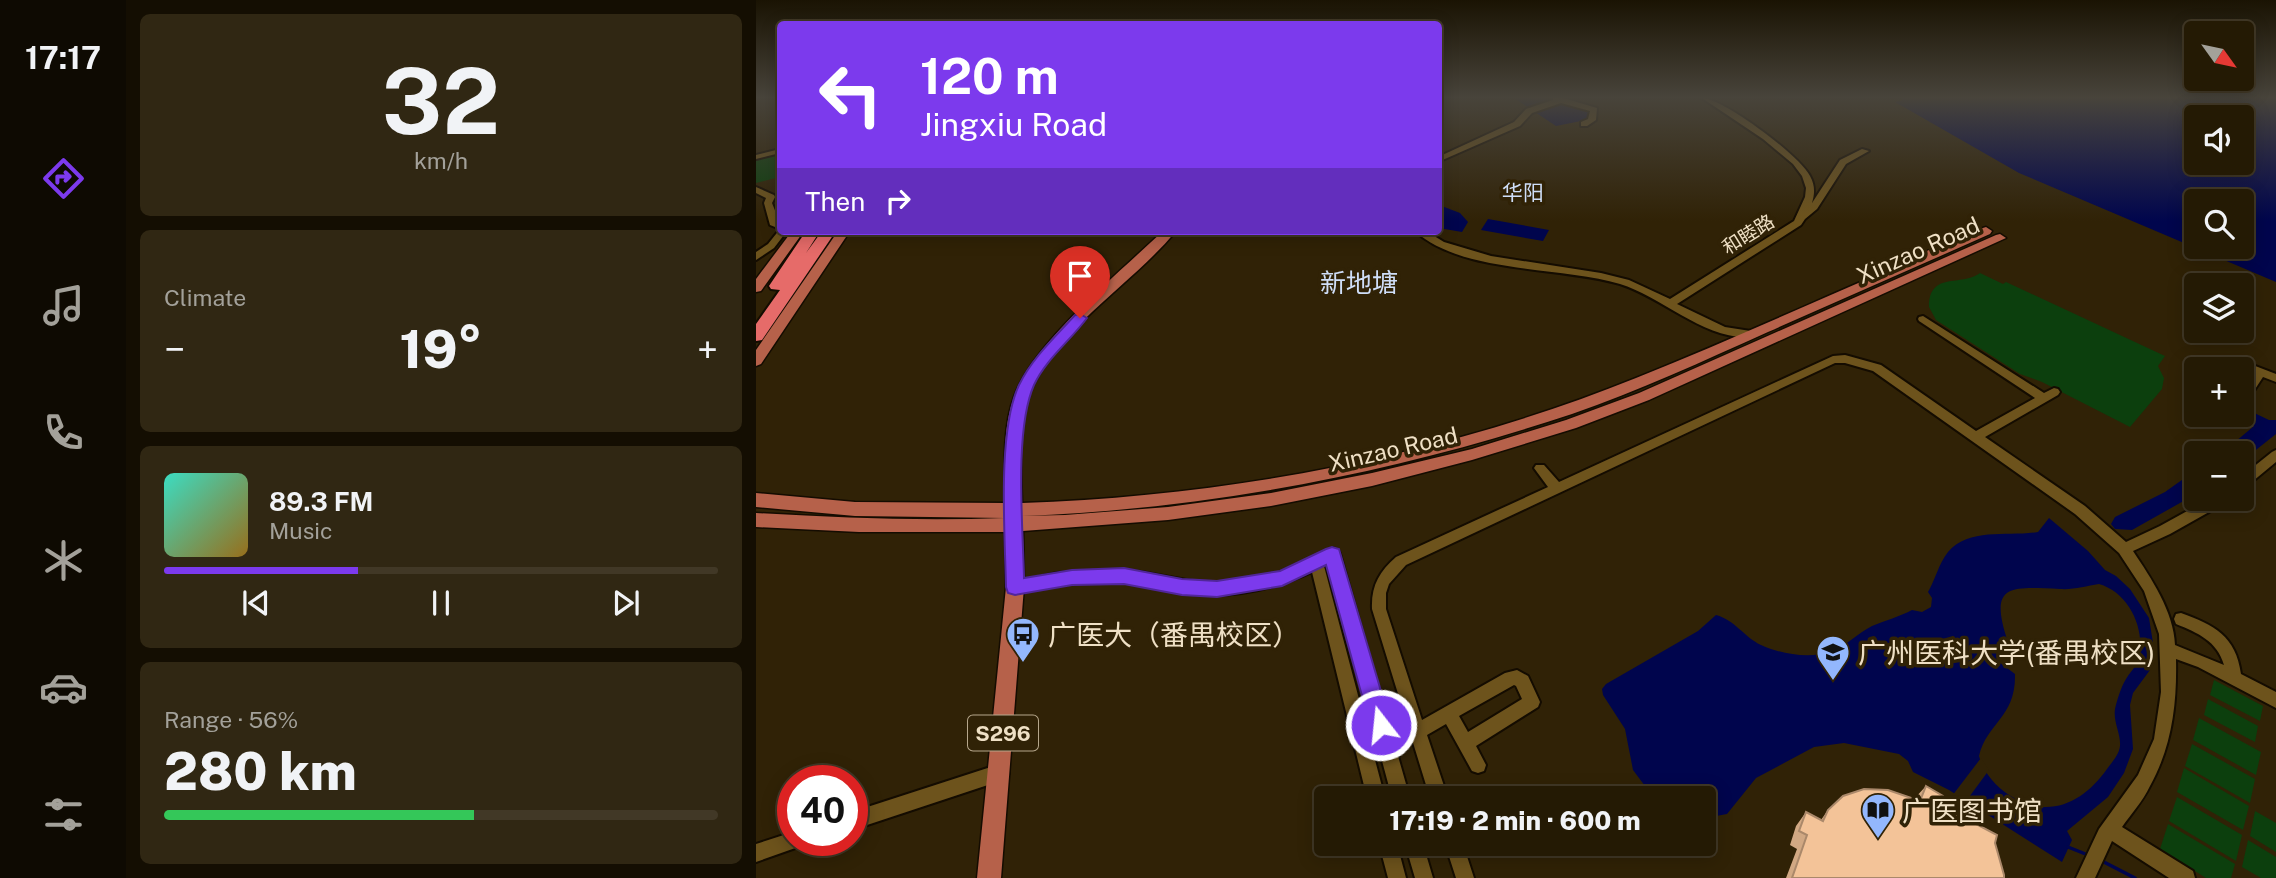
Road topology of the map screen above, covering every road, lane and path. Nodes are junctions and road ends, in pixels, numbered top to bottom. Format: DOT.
graph roads {
  1 [pos="1484,139"];
  2 [pos="1767,139"];
  3 [pos="1865,152"];
  4 [pos="777,153"];
  5 [pos="756,157"];
  6 [pos="1442,158"];
  7 [pos="756,190"];
  8 [pos="776,196"];
  9 [pos="1798,223"];
  10 [pos="777,226"];
  11 [pos="777,235"];
  12 [pos="795,235"];
  13 [pos="810,235"];
  14 [pos="826,235"];
  15 [pos="841,235"];
  16 [pos="1166,235"];
  17 [pos="1427,235"];
  18 [pos="756,257"];
  19 [pos="759,281"];
  20 [pos="1671,303"];
  21 [pos="756,314"];
  22 [pos="1923,319"];
  23 [pos="1708,323"];
  24 [pos="1753,334"];
  25 [pos="756,337"];
  26 [pos="1719,349"];
  27 [pos="756,361"];
  28 [pos="2254,369"];
  29 [pos="2261,372"];
  30 [pos="2276,378"];
  31 [pos="2254,383"];
  32 [pos="1976,437"];
  33 [pos="2276,455"];
  34 [pos="1540,468"];
  35 [pos="2254,473"];
  36 [pos="1556,487"];
  37 [pos="756,500"];
  38 [pos="789,505"];
  39 [pos="2197,511"];
  40 [pos="1013,517"];
  41 [pos="756,520"];
  42 [pos="778,522"];
  43 [pos="2124,549"];
  44 [pos="1317,564"];
  45 [pos="1015,587"];
  46 [pos="2182,619"];
  47 [pos="2168,649"];
  48 [pos="2234,678"];
  49 [pos="2276,700"];
  50 [pos="1449,714"];
  51 [pos="1418,732"];
  52 [pos="1466,743"];
  53 [pos="1478,765"];
  54 [pos="1000,774"];
  55 [pos="1373,786"];
  56 [pos="1398,786"];
  57 [pos="1435,786"];
  58 [pos="868,816"];
  59 [pos="2107,832"];
  60 [pos="777,846"];
  61 [pos="756,853"];
  62 [pos="1391,856"];
  63 [pos="1418,856"];
  64 [pos="1458,856"];
  65 [pos="989,878"];
  66 [pos="1397,878"];
  67 [pos="1424,878"];
  68 [pos="1465,878"];
  69 [pos="2085,878"];
  70 [pos="2186,878"];
  1 -- 6 [label="street"];
  2 -- 9 [label="street, 和睦路"];
  3 -- 9 [label="street"];
  4 -- 5 [label="street"];
  7 -- 8 [label="street"];
  8 -- 10 [label="street"];
  9 -- 20 [label="street, 和睦路"];
  11 -- 18 [label="street"];
  12 -- 19 [label="main road"];
  13 -- 21 [label="highway"];
  14 -- 25 [label="highway"];
  15 -- 27 [label="main road"];
  16 -- 40 [label="main road, S296"];
  17 -- 20 [label="street"];
  20 -- 23 [label="street"];
  22 -- 32 [label="street"];
  23 -- 24 [label="street"];
  23 -- 26 [label="street"];
  24 -- 26 [label="main road, Xinzao Road"];
  24 -- 40 [label="main road, Xinzao Road"];
  26 -- 40 [label="main road, Xinzao Road"];
  28 -- 29 [label="street"];
  29 -- 30 [label="street"];
  29 -- 31 [label="street"];
  32 -- 36 [label="street"];
  32 -- 43 [label="street"];
  33 -- 35 [label="street"];
  34 -- 36 [label="street"];
  36 -- 51 [label="street"];
  37 -- 38 [label="main road, Xinzao Road"];
  38 -- 40 [label="main road, Xinzao Road"];
  38 -- 42 [label="main road"];
  39 -- 43 [label="street"];
  40 -- 42 [label="main road, Xinzao Road"];
  40 -- 45 [label="main road, S296"];
  41 -- 42 [label="main road, Xinzao Road"];
  43 -- 47 [label="street"];
  44 -- 45 [label="street"];
  44 -- 55 [label="street"];
  44 -- 56 [label="street"];
  45 -- 54 [label="main road, S296"];
  46 -- 48 [label="street"];
  47 -- 48 [label="street"];
  47 -- 59 [label="street"];
  48 -- 49 [label="street"];
  50 -- 51 [label="street"];
  50 -- 52 [label="street"];
  50 -- 52 [label="street"];
  51 -- 57 [label="street"];
  52 -- 53 [label="street"];
  54 -- 58 [label="street"];
  54 -- 65 [label="main road, S296"];
  59 -- 69 [label="street"];
  59 -- 70 [label="street"];
  60 -- 61 [label="street"];
  62 -- 66 [label="street"];
  63 -- 67 [label="street"];
  64 -- 68 [label="street"];
}
